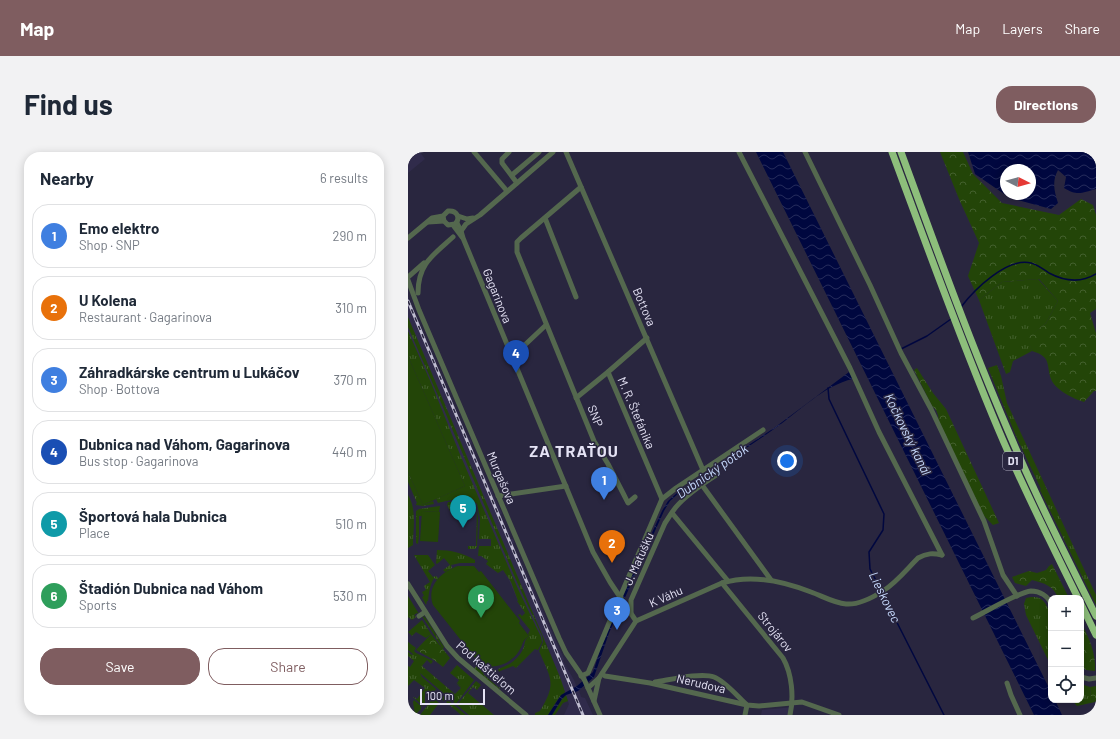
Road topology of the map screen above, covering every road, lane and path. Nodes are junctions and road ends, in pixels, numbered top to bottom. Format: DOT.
graph roads {
  1 [pos="474,152"];
  2 [pos="509,152"];
  3 [pos="539,152"];
  4 [pos="553,152"];
  5 [pos="566,152"];
  6 [pos="739,152"];
  7 [pos="804,152"];
  8 [pos="892,152"];
  9 [pos="901,152"];
  10 [pos="512,175"];
  11 [pos="517,183"];
  12 [pos="581,187"];
  13 [pos="507,191"];
  14 [pos="480,215"];
  15 [pos="545,218"];
  16 [pos="444,219"];
  17 [pos="456,222"];
  18 [pos="466,224"];
  19 [pos="461,231"];
  20 [pos="453,237"];
  21 [pos="408,238"];
  22 [pos="463,238"];
  23 [pos="427,261"];
  24 [pos="408,278"];
  25 [pos="418,293"];
  26 [pos="576,297"];
  27 [pos="546,325"];
  28 [pos="647,338"];
  29 [pos="512,357"];
  30 [pos="608,372"];
  31 [pos="576,398"];
  32 [pos="763,430"];
  33 [pos="703,470"];
  34 [pos="718,474"];
  35 [pos="702,485"];
  36 [pos="566,486"];
  37 [pos="498,496"];
  38 [pos="635,497"];
  39 [pos="662,499"];
  40 [pos="672,513"];
  41 [pos="936,543"];
  42 [pos="929,553"];
  43 [pos="771,580"];
  44 [pos="728,581"];
  45 [pos="722,583"];
  46 [pos="408,584"];
  47 [pos="1077,595"];
  48 [pos="1017,596"];
  49 [pos="620,597"];
  50 [pos="1048,599"];
  51 [pos="617,604"];
  52 [pos="1084,610"];
  53 [pos="424,612"];
  54 [pos="630,613"];
  55 [pos="419,616"];
  56 [pos="1096,616"];
  57 [pos="973,618"];
  58 [pos="636,621"];
  59 [pos="1096,635"];
  60 [pos="600,676"];
  61 [pos="583,678"];
  62 [pos="1084,678"];
  63 [pos="1096,678"];
  64 [pos="650,683"];
  65 [pos="1006,683"];
  66 [pos="587,687"];
  67 [pos="594,701"];
  68 [pos="793,703"];
  69 [pos="747,705"];
  70 [pos="526,715"];
  71 [pos="600,715"];
  72 [pos="745,715"];
  73 [pos="790,715"];
  74 [pos="839,715"];
  75 [pos="1020,715"];
  1 -- 13 [label="street"];
  2 -- 10 [label="street"];
  3 -- 10 [label="street"];
  4 -- 11 [label="street"];
  5 -- 12 [label="street, Bottova"];
  6 -- 41 [label="street"];
  7 -- 48 [label="street"];
  8 -- 47 [label="highway, D1"];
  9 -- 56 [label="highway, D1"];
  10 -- 11 [label="street"];
  11 -- 13 [label="street"];
  12 -- 15 [label="street, SNP"];
  12 -- 28 [label="street, Bottova"];
  13 -- 14 [label="street"];
  14 -- 17 [label="street"];
  14 -- 18 [label="street"];
  15 -- 26 [label="street"];
  15 -- 27 [label="street, SNP"];
  16 -- 17 [label="street"];
  16 -- 17 [label="street"];
  16 -- 21 [label="street"];
  17 -- 18 [label="street"];
  17 -- 19 [label="street, Gagarinova"];
  17 -- 22 [label="street, Gagarinova"];
  18 -- 19 [label="street"];
  19 -- 22 [label="street, Gagarinova"];
  20 -- 23 [label="street, Murgašova"];
  22 -- 29 [label="street, Gagarinova"];
  23 -- 24 [label="street, Murgašova"];
  23 -- 25 [label="street, Murgašova"];
  24 -- 37 [label="street, Murgašova"];
  27 -- 29 [label="street"];
  27 -- 31 [label="street, SNP"];
  28 -- 30 [label="street"];
  28 -- 33 [label="street, Bottova"];
  29 -- 36 [label="street, Gagarinova"];
  30 -- 31 [label="street, M. R. Štefánika"];
  30 -- 39 [label="street, M. R. Štefánika"];
  31 -- 38 [label="street, SNP"];
  32 -- 33 [label="street"];
  33 -- 39 [label="street"];
  34 -- 35 [label="street, J. Matušku"];
  35 -- 40 [label="street, J. Matušku"];
  35 -- 43 [label="street"];
  36 -- 37 [label="street"];
  36 -- 49 [label="street, Gagarinova"];
  37 -- 61 [label="street, Murgašova"];
  39 -- 49 [label="street"];
  40 -- 44 [label="street"];
  40 -- 54 [label="street, J. Matušku"];
  41 -- 42 [label="street"];
  41 -- 42 [label="street"];
  42 -- 43 [label="street, K Váhu"];
  43 -- 44 [label="street, K Váhu"];
  44 -- 45 [label="street, K Váhu"];
  45 -- 58 [label="street, K Váhu"];
  45 -- 68 [label="street, Strojárov"];
  46 -- 53 [label="street, Pod kaštieľom"];
  48 -- 50 [label="street"];
  48 -- 57 [label="street"];
  49 -- 54 [label="street, Gagarinova"];
  51 -- 61 [label="street"];
  52 -- 59 [label="highway"];
  53 -- 55 [label="street"];
  53 -- 70 [label="street, Pod kaštieľom"];
  54 -- 58 [label="street, Gagarinova"];
  58 -- 60 [label="street"];
  60 -- 64 [label="street, Nerudova"];
  60 -- 66 [label="street"];
  60 -- 67 [label="street"];
  61 -- 66 [label="street, Murgašova"];
  62 -- 63 [label="street"];
  64 -- 69 [label="street, Nerudova"];
  64 -- 69 [label="street, Nerudova"];
  65 -- 75 [label="street"];
  66 -- 67 [label="street, Murgašova"];
  67 -- 71 [label="street, Murgašova"];
  68 -- 69 [label="street, Nerudova"];
  68 -- 73 [label="street"];
  68 -- 74 [label="street, Nerudova"];
  69 -- 72 [label="street"];
}
